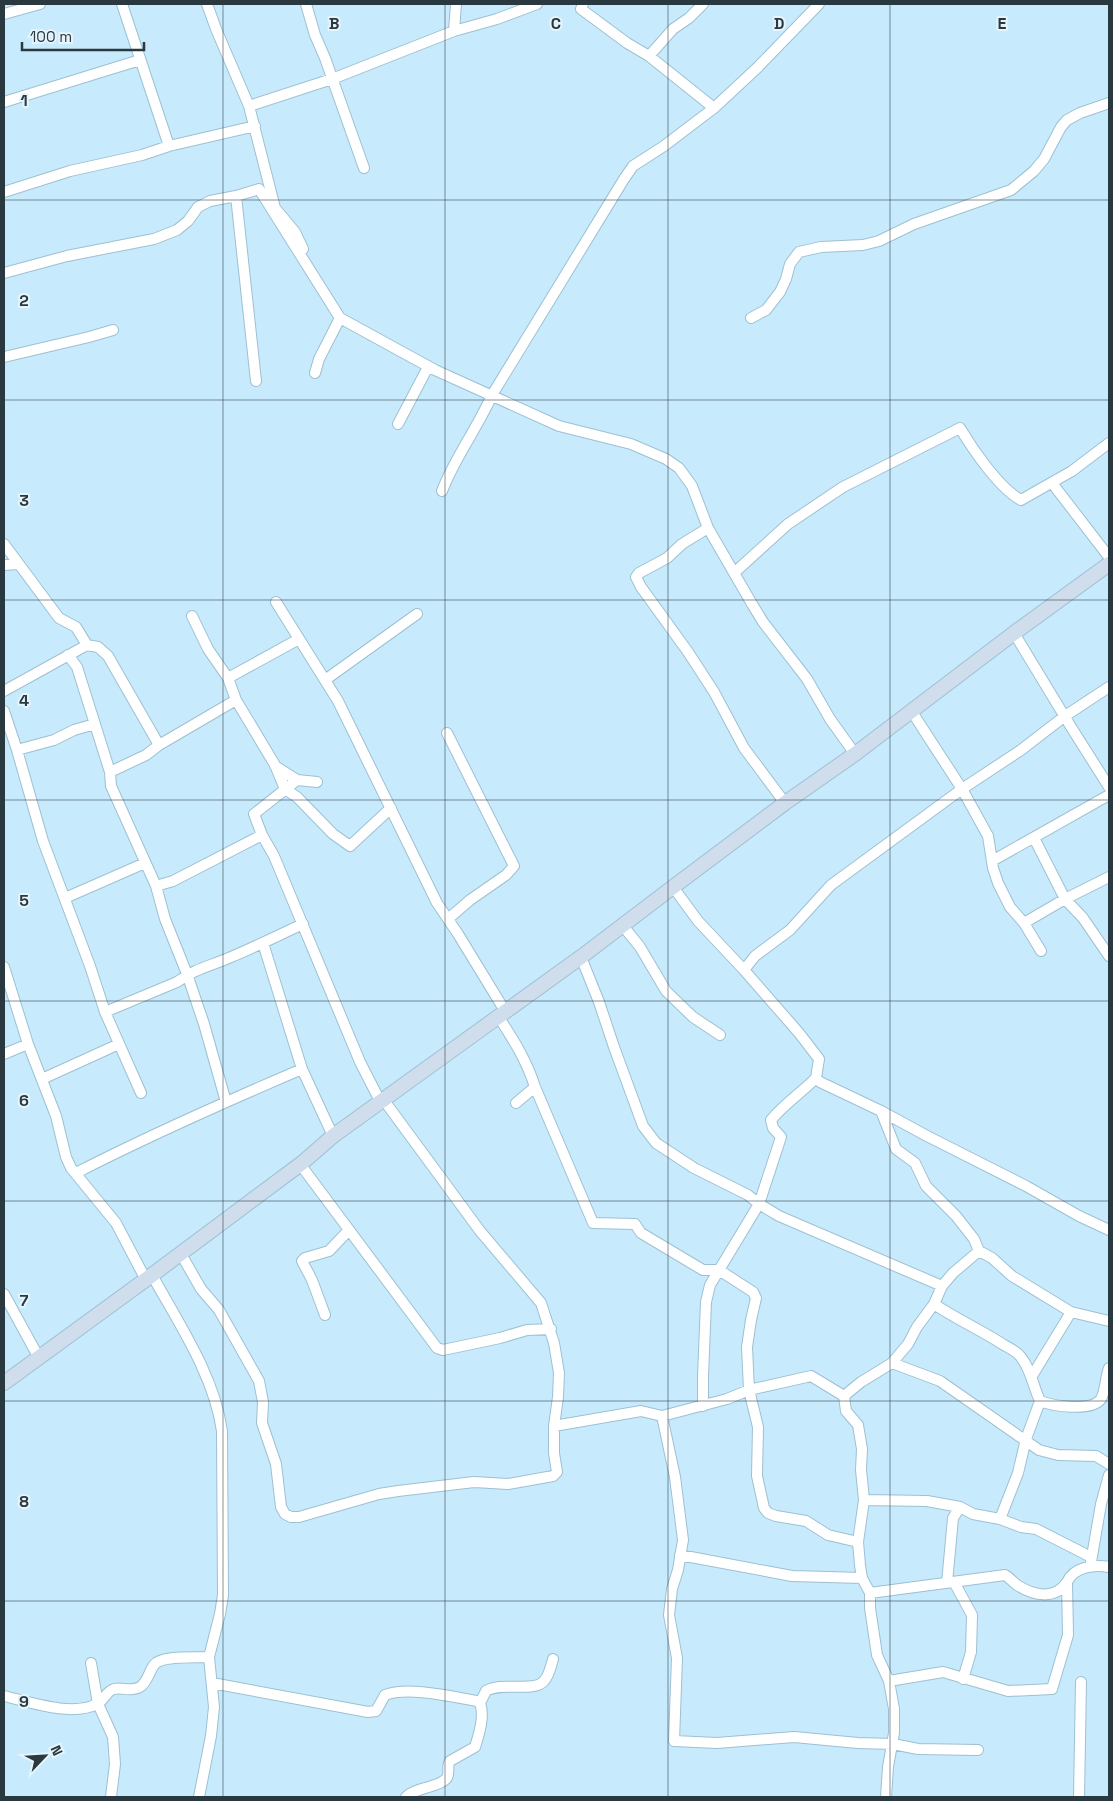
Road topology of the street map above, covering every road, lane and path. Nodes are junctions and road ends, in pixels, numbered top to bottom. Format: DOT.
graph roads {
  1 [pos="40,4"];
  2 [pos="122,4"];
  3 [pos="207,4"];
  4 [pos="306,4"];
  5 [pos="456,4"];
  6 [pos="537,4"];
  7 [pos="583,4"];
  8 [pos="703,4"];
  9 [pos="819,4"];
  10 [pos="523,6"];
  11 [pos="4,14"];
  12 [pos="454,31"];
  13 [pos="649,56"];
  14 [pos="140,60"];
  15 [pos="332,79"];
  16 [pos="4,102"];
  17 [pos="1109,103"];
  18 [pos="249,106"];
  19 [pos="714,108"];
  20 [pos="255,126"];
  21 [pos="168,146"];
  22 [pos="364,168"];
  23 [pos="259,189"];
  24 [pos="4,192"];
  25 [pos="236,196"];
  26 [pos="4,273"];
  27 [pos="340,318"];
  28 [pos="751,318"];
  29 [pos="114,330"];
  30 [pos="4,357"];
  31 [pos="428,367"];
  32 [pos="315,373"];
  33 [pos="256,381"];
  34 [pos="492,395"];
  35 [pos="398,424"];
  36 [pos="1109,443"];
  37 [pos="1052,483"];
  38 [pos="442,491"];
  39 [pos="708,528"];
  40 [pos="4,544"];
  41 [pos="1109,557"];
  42 [pos="18,564"];
  43 [pos="1109,564"];
  44 [pos="4,565"];
  45 [pos="734,572"];
  46 [pos="276,602"];
  47 [pos="417,614"];
  48 [pos="192,616"];
  49 [pos="1014,633"];
  50 [pos="299,639"];
  51 [pos="87,645"];
  52 [pos="68,655"];
  53 [pos="228,678"];
  54 [pos="325,680"];
  55 [pos="1109,687"];
  56 [pos="4,691"];
  57 [pos="236,700"];
  58 [pos="4,711"];
  59 [pos="912,712"];
  60 [pos="1065,716"];
  61 [pos="95,724"];
  62 [pos="7,733"];
  63 [pos="447,733"];
  64 [pos="159,745"];
  65 [pos="18,750"];
  66 [pos="855,754"];
  67 [pos="274,765"];
  68 [pos="110,772"];
  69 [pos="297,780"];
  70 [pos="317,782"];
  71 [pos="1109,787"];
  72 [pos="285,789"];
  73 [pos="962,789"];
  74 [pos="1109,794"];
  75 [pos="785,803"];
  76 [pos="390,808"];
  77 [pos="262,835"];
  78 [pos="1034,838"];
  79 [pos="992,860"];
  80 [pos="145,863"];
  81 [pos="1109,877"];
  82 [pos="156,886"];
  83 [pos="673,887"];
  84 [pos="65,898"];
  85 [pos="1065,899"];
  86 [pos="448,919"];
  87 [pos="1024,923"];
  88 [pos="303,924"];
  89 [pos="623,926"];
  90 [pos="262,943"];
  91 [pos="1041,951"];
  92 [pos="1109,956"];
  93 [pos="581,957"];
  94 [pos="4,968"];
  95 [pos="744,970"];
  96 [pos="187,974"];
  97 [pos="105,1012"];
  98 [pos="502,1014"];
  99 [pos="720,1035"];
  100 [pos="28,1044"];
  101 [pos="119,1044"];
  102 [pos="4,1054"];
  103 [pos="302,1070"];
  104 [pos="816,1078"];
  105 [pos="42,1079"];
  106 [pos="535,1087"];
  107 [pos="141,1093"];
  108 [pos="382,1101"];
  109 [pos="226,1102"];
  110 [pos="516,1103"];
  111 [pos="881,1111"];
  112 [pos="333,1136"];
  113 [pos="300,1164"];
  114 [pos="76,1173"];
  115 [pos="759,1204"];
  116 [pos="1109,1230"];
  117 [pos="348,1231"];
  118 [pos="979,1251"];
  119 [pos="181,1254"];
  120 [pos="719,1270"];
  121 [pos="149,1278"];
  122 [pos="942,1286"];
  123 [pos="4,1294"];
  124 [pos="934,1304"];
  125 [pos="1071,1312"];
  126 [pos="325,1315"];
  127 [pos="1109,1321"];
  128 [pos="551,1329"];
  129 [pos="39,1358"];
  130 [pos="892,1364"];
  131 [pos="1109,1368"];
  132 [pos="1032,1376"];
  133 [pos="4,1383"];
  134 [pos="748,1390"];
  135 [pos="844,1396"];
  136 [pos="1040,1402"];
  137 [pos="703,1406"];
  138 [pos="662,1416"];
  139 [pos="554,1426"];
  140 [pos="1026,1439"];
  141 [pos="1109,1464"];
  142 [pos="1109,1475"];
  143 [pos="864,1500"];
  144 [pos="960,1507"];
  145 [pos="1000,1519"];
  146 [pos="858,1542"];
  147 [pos="680,1555"];
  148 [pos="1091,1561"];
  149 [pos="1109,1567"];
  150 [pos="862,1578"];
  151 [pos="1067,1582"];
  152 [pos="951,1583"];
  153 [pos="870,1593"];
  154 [pos="209,1657"];
  155 [pos="553,1659"];
  156 [pos="91,1663"];
  157 [pos="963,1679"];
  158 [pos="890,1681"];
  159 [pos="1081,1682"];
  160 [pos="212,1683"];
  161 [pos="4,1696"];
  162 [pos="480,1703"];
  163 [pos="98,1704"];
  164 [pos="893,1744"];
  165 [pos="978,1750"];
  166 [pos="111,1797"];
  167 [pos="199,1797"];
  168 [pos="406,1797"];
  169 [pos="886,1797"];
  170 [pos="1079,1797"];
  1 -- 11 [label="street"];
  2 -- 14 [label="street"];
  3 -- 18 [label="street"];
  4 -- 15 [label="street"];
  5 -- 12 [label="street"];
  6 -- 10 [label="street"];
  7 -- 13 [label="street"];
  8 -- 13 [label="street"];
  9 -- 19 [label="street"];
  10 -- 12 [label="street"];
  12 -- 15 [label="street"];
  13 -- 19 [label="street"];
  14 -- 16 [label="street"];
  14 -- 21 [label="street"];
  15 -- 18 [label="street"];
  15 -- 22 [label="street"];
  17 -- 28 [label="street"];
  18 -- 20 [label="street"];
  19 -- 34 [label="street"];
  20 -- 21 [label="street"];
  20 -- 23 [label="street"];
  21 -- 24 [label="street"];
  23 -- 25 [label="street"];
  23 -- 27 [label="street"];
  25 -- 26 [label="street"];
  25 -- 33 [label="street"];
  27 -- 31 [label="street"];
  27 -- 32 [label="street"];
  29 -- 30 [label="street"];
  31 -- 34 [label="street"];
  31 -- 35 [label="street"];
  34 -- 38 [label="street"];
  34 -- 39 [label="street"];
  36 -- 37 [label="street"];
  37 -- 41 [label="street"];
  37 -- 45 [label="street"];
  39 -- 45 [label="street"];
  39 -- 75 [label="street"];
  40 -- 42 [label="street"];
  42 -- 44 [label="street"];
  42 -- 51 [label="street"];
  43 -- 49 [label="main road"];
  45 -- 66 [label="street"];
  46 -- 50 [label="street"];
  47 -- 54 [label="street"];
  48 -- 53 [label="street"];
  49 -- 59 [label="main road"];
  49 -- 60 [label="street"];
  50 -- 53 [label="street"];
  50 -- 54 [label="street"];
  51 -- 52 [label="street"];
  51 -- 64 [label="street"];
  52 -- 56 [label="street"];
  52 -- 61 [label="street"];
  53 -- 57 [label="street"];
  54 -- 76 [label="street"];
  55 -- 60 [label="street"];
  57 -- 64 [label="street"];
  57 -- 67 [label="street"];
  58 -- 62 [label="street"];
  59 -- 66 [label="main road"];
  59 -- 73 [label="street"];
  60 -- 71 [label="street"];
  60 -- 73 [label="street"];
  61 -- 65 [label="street"];
  61 -- 68 [label="street"];
  62 -- 65 [label="street"];
  63 -- 86 [label="street"];
  64 -- 68 [label="street"];
  65 -- 84 [label="street"];
  66 -- 75 [label="main road"];
  67 -- 69 [label="street"];
  67 -- 72 [label="street"];
  68 -- 80 [label="street"];
  69 -- 70 [label="street"];
  69 -- 72 [label="street"];
  72 -- 76 [label="street"];
  72 -- 77 [label="street"];
  73 -- 79 [label="street"];
  73 -- 95 [label="street"];
  74 -- 78 [label="street"];
  75 -- 83 [label="main road"];
  76 -- 86 [label="street"];
  77 -- 82 [label="street"];
  77 -- 88 [label="street"];
  78 -- 79 [label="street"];
  78 -- 85 [label="street"];
  79 -- 87 [label="street"];
  80 -- 82 [label="street"];
  80 -- 84 [label="street"];
  81 -- 85 [label="street"];
  82 -- 96 [label="street"];
  83 -- 89 [label="main road"];
  83 -- 95 [label="street"];
  84 -- 97 [label="street"];
  85 -- 87 [label="street"];
  85 -- 92 [label="street"];
  86 -- 98 [label="street"];
  87 -- 91 [label="street"];
  88 -- 90 [label="street"];
  88 -- 108 [label="street"];
  89 -- 93 [label="main road"];
  89 -- 99 [label="street"];
  90 -- 96 [label="street"];
  90 -- 103 [label="street"];
  93 -- 98 [label="main road"];
  93 -- 115 [label="street"];
  94 -- 100 [label="street"];
  95 -- 104 [label="street"];
  96 -- 97 [label="street"];
  96 -- 109 [label="street"];
  97 -- 101 [label="street"];
  98 -- 106 [label="street"];
  98 -- 108 [label="main road"];
  100 -- 102 [label="street"];
  100 -- 105 [label="street"];
  101 -- 105 [label="street"];
  101 -- 107 [label="street"];
  103 -- 109 [label="street"];
  103 -- 112 [label="street"];
  104 -- 111 [label="street"];
  104 -- 115 [label="street"];
  105 -- 114 [label="street"];
  106 -- 110 [label="street"];
  106 -- 120 [label="street"];
  108 -- 112 [label="main road"];
  108 -- 128 [label="street"];
  109 -- 114 [label="street"];
  111 -- 116 [label="street"];
  111 -- 118 [label="street"];
  112 -- 113 [label="main road"];
  113 -- 117 [label="street"];
  113 -- 119 [label="main road"];
  114 -- 121 [label="street"];
  115 -- 120 [label="street"];
  115 -- 122 [label="street"];
  117 -- 126 [label="street"];
  117 -- 128 [label="street"];
  118 -- 122 [label="street"];
  118 -- 125 [label="street"];
  119 -- 121 [label="main road"];
  119 -- 139 [label="street"];
  120 -- 134 [label="street"];
  120 -- 137 [label="street"];
  121 -- 129 [label="main road"];
  121 -- 154 [label="street"];
  122 -- 124 [label="street"];
  123 -- 129 [label="street"];
  124 -- 130 [label="street"];
  124 -- 132 [label="street"];
  125 -- 127 [label="street"];
  125 -- 132 [label="street"];
  128 -- 139 [label="street"];
  129 -- 133 [label="main road"];
  130 -- 135 [label="street"];
  130 -- 140 [label="street"];
  131 -- 136 [label="street"];
  132 -- 136 [label="street"];
  134 -- 135 [label="street"];
  134 -- 137 [label="street"];
  134 -- 146 [label="street"];
  135 -- 143 [label="street"];
  136 -- 140 [label="street"];
  137 -- 138 [label="street"];
  138 -- 139 [label="street"];
  138 -- 147 [label="street"];
  140 -- 141 [label="street"];
  140 -- 145 [label="street"];
  142 -- 148 [label="street"];
  143 -- 144 [label="street"];
  143 -- 146 [label="street"];
  144 -- 145 [label="street"];
  144 -- 152 [label="street"];
  145 -- 148 [label="street"];
  146 -- 150 [label="street"];
  147 -- 150 [label="street"];
  147 -- 164 [label="street"];
  148 -- 149 [label="street"];
  148 -- 151 [label="street"];
  150 -- 153 [label="street"];
  151 -- 152 [label="street"];
  151 -- 157 [label="street"];
  152 -- 153 [label="street"];
  152 -- 157 [label="street"];
  153 -- 158 [label="street"];
  154 -- 160 [label="street"];
  154 -- 163 [label="street"];
  155 -- 162 [label="street"];
  156 -- 163 [label="street"];
  157 -- 158 [label="street"];
  158 -- 164 [label="street"];
  159 -- 170 [label="street"];
  160 -- 162 [label="street"];
  160 -- 167 [label="street"];
  161 -- 163 [label="street"];
  162 -- 168 [label="street"];
  163 -- 166 [label="street"];
  164 -- 165 [label="street"];
  164 -- 169 [label="street"];
}
